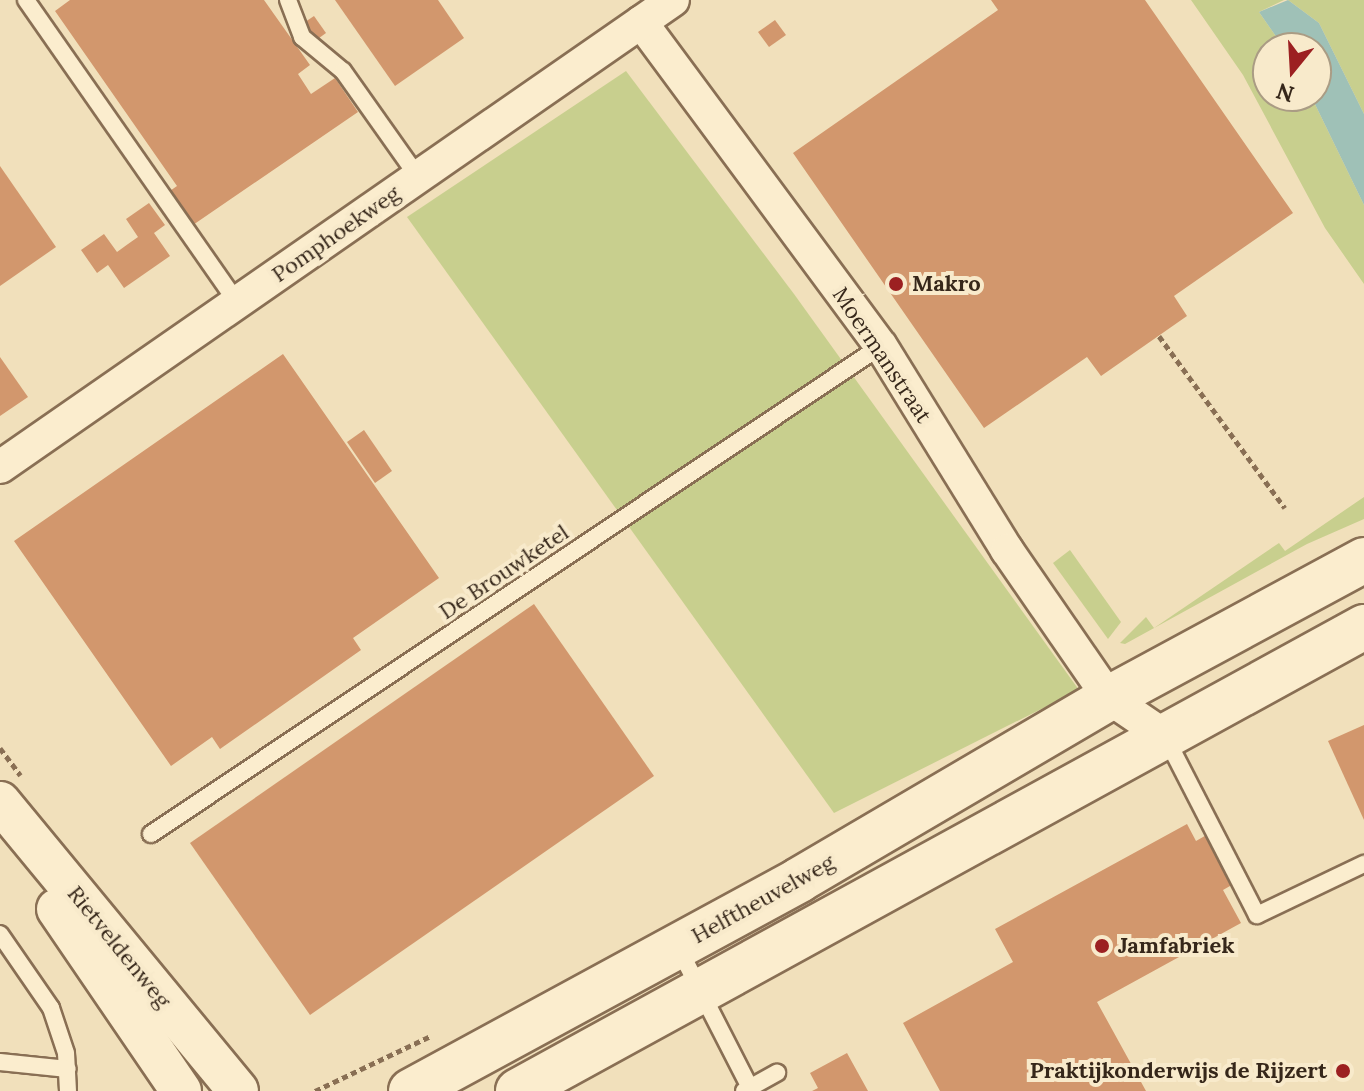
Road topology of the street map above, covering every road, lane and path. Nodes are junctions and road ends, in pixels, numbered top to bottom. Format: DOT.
graph roads {
  1 [pos="26,0"];
  2 [pos="288,0"];
  3 [pos="673,0"];
  4 [pos="641,22"];
  5 [pos="418,177"];
  6 [pos="237,303"];
  7 [pos="1159,336"];
  8 [pos="881,346"];
  9 [pos="0,467"];
  10 [pos="1285,508"];
  11 [pos="1364,560"];
  12 [pos="1364,627"];
  13 [pos="1109,698"];
  14 [pos="1165,736"];
  15 [pos="0,802"];
  16 [pos="0,827"];
  17 [pos="151,834"];
  18 [pos="1364,864"];
  19 [pos="0,934"];
  20 [pos="677,947"];
  21 [pos="700,992"];
  22 [pos="0,1062"];
  23 [pos="68,1069"];
  24 [pos="777,1073"];
  25 [pos="747,1090"];
  26 [pos="68,1091"];
  27 [pos="181,1091"];
  28 [pos="238,1091"];
  29 [pos="411,1091"];
  30 [pos="518,1091"];
  1 -- 6 [label="lane"];
  2 -- 5 [label="lane"];
  3 -- 4 [label="street, Pomphoekweg"];
  4 -- 5 [label="street, Pomphoekweg"];
  4 -- 8 [label="street, Moermanstraat"];
  5 -- 6 [label="street, Pomphoekweg"];
  6 -- 9 [label="street, Pomphoekweg"];
  7 -- 10 [label="path"];
  8 -- 13 [label="street, Moermanstraat"];
  8 -- 17 [label="lane, De Brouwketel"];
  11 -- 13 [label="main road, Helftheuvelweg"];
  12 -- 14 [label="main road"];
  13 -- 14 [label="street"];
  13 -- 20 [label="main road, Helftheuvelweg"];
  14 -- 18 [label="lane"];
  14 -- 21 [label="main road"];
  15 -- 28 [label="street, Rietveldenweg"];
  16 -- 27 [label="street, Rietveldenweg"];
  19 -- 23 [label="lane"];
  20 -- 21 [label="lane"];
  20 -- 29 [label="main road, Helftheuvelweg"];
  21 -- 25 [label="lane"];
  21 -- 30 [label="main road"];
  22 -- 23 [label="lane"];
  23 -- 26 [label="lane"];
  24 -- 25 [label="lane"];
}
